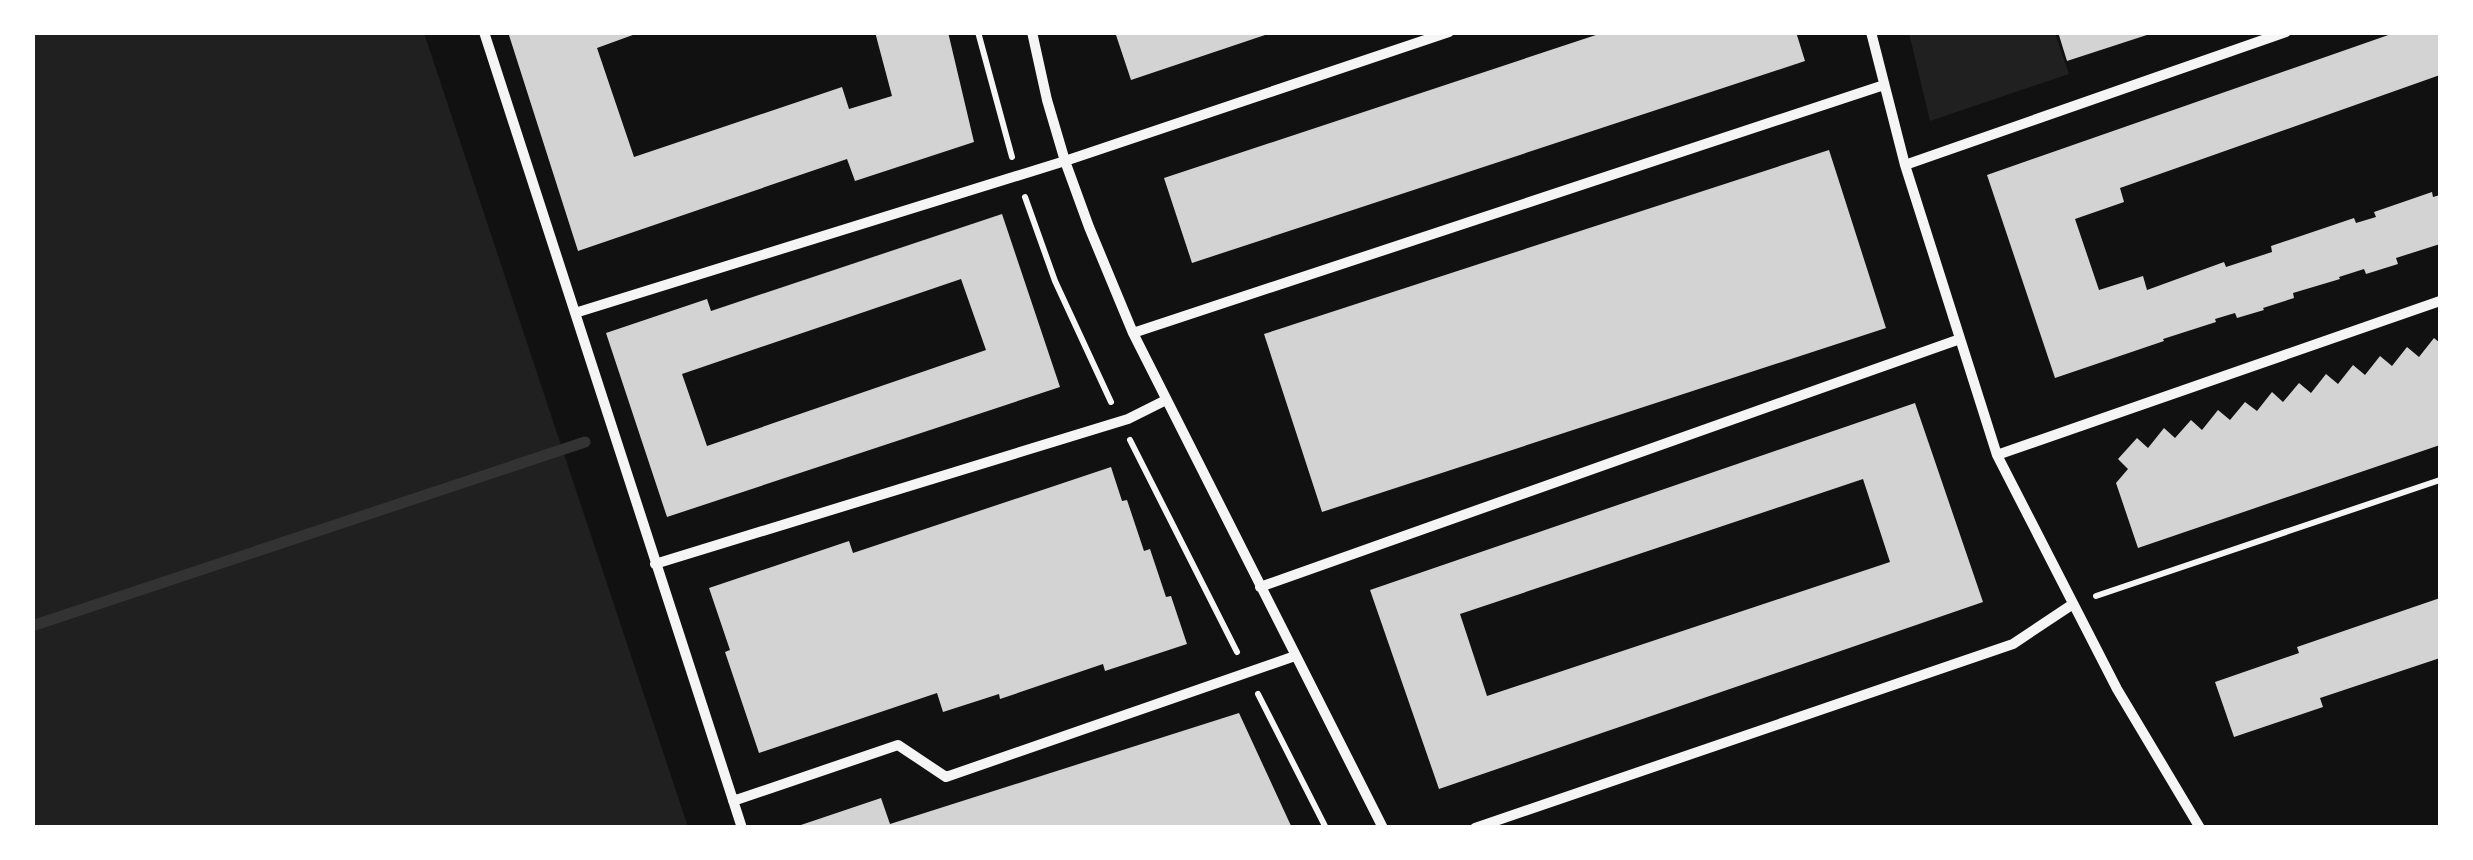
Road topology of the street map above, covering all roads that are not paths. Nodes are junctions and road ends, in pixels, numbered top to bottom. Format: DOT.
graph roads {
  1 [pos="484,32"];
  2 [pos="1032,32"];
  3 [pos="1449,32"];
  4 [pos="1872,32"];
  5 [pos="2286,32"];
  6 [pos="1884,84"];
  7 [pos="1066,161"];
  8 [pos="1905,164"];
  9 [pos="2440,301"];
  10 [pos="575,313"];
  11 [pos="1133,333"];
  12 [pos="1960,340"];
  13 [pos="1166,400"];
  14 [pos="1997,455"];
  15 [pos="656,564"];
  16 [pos="1260,587"];
  17 [pos="2073,604"];
  18 [pos="1294,656"];
  19 [pos="733,801"];
  20 [pos="742,828"];
  21 [pos="1383,828"];
  22 [pos="1475,828"];
  23 [pos="2200,828"];
  1 -- 10 [label="street"];
  2 -- 7 [label="street"];
  3 -- 7 [label="street"];
  4 -- 6 [label="street"];
  5 -- 8 [label="street"];
  6 -- 8 [label="street"];
  6 -- 11 [label="street"];
  7 -- 10 [label="street"];
  7 -- 11 [label="street"];
  8 -- 12 [label="street"];
  9 -- 14 [label="street"];
  10 -- 15 [label="street"];
  11 -- 13 [label="street"];
  12 -- 14 [label="street"];
  12 -- 16 [label="street"];
  13 -- 15 [label="street"];
  13 -- 16 [label="street"];
  14 -- 17 [label="street"];
  15 -- 19 [label="street"];
  16 -- 18 [label="street"];
  17 -- 22 [label="street"];
  17 -- 23 [label="street"];
  18 -- 19 [label="street"];
  18 -- 21 [label="street"];
  19 -- 20 [label="street"];
}
